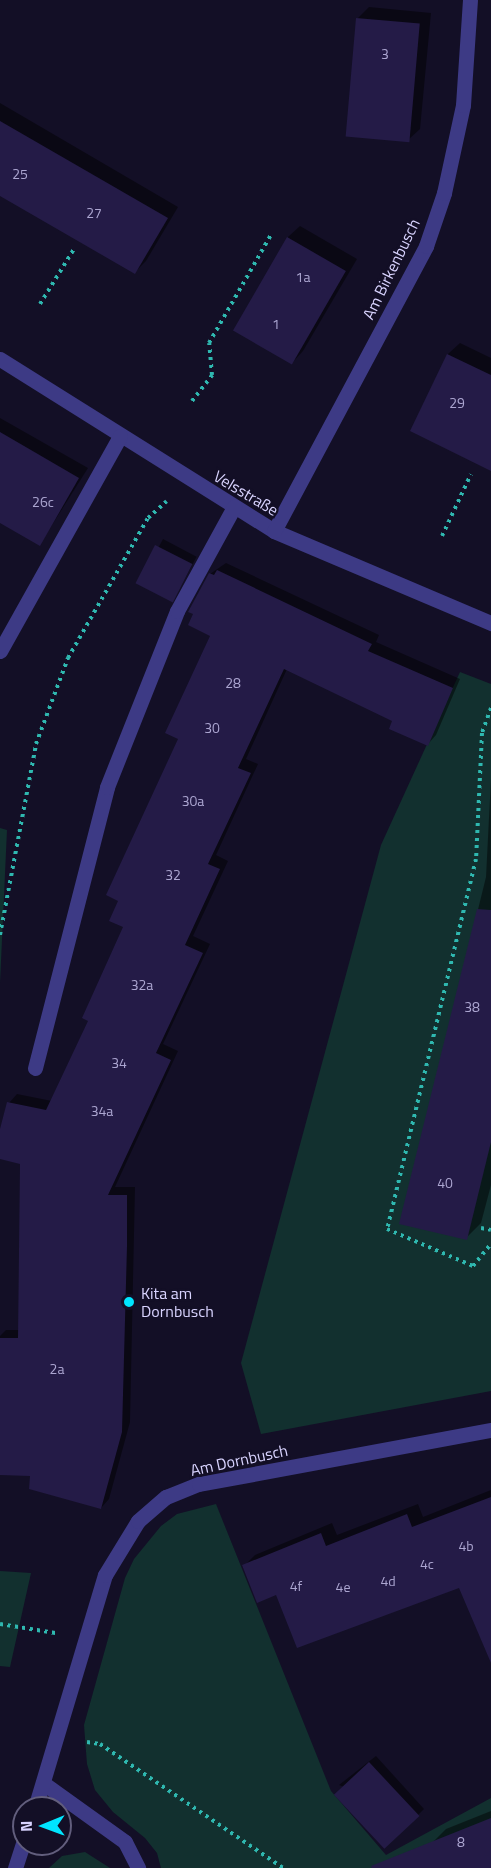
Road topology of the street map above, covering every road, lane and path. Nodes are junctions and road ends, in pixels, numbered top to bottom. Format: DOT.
graph roads {
  1 [pos="470,0"];
  2 [pos="272,233"];
  3 [pos="74,249"];
  4 [pos="40,304"];
  5 [pos="0,359"];
  6 [pos="192,401"];
  7 [pos="120,436"];
  8 [pos="471,474"];
  9 [pos="190,480"];
  10 [pos="234,507"];
  11 [pos="274,531"];
  12 [pos="442,536"];
  13 [pos="491,623"];
  14 [pos="0,651"];
  15 [pos="491,708"];
  16 [pos="0,935"];
  17 [pos="35,1068"];
  18 [pos="481,1228"];
  19 [pos="491,1230"];
  20 [pos="491,1244"];
  21 [pos="491,1430"];
  22 [pos="0,1624"];
  23 [pos="85,1639"];
  24 [pos="57,1736"];
  25 [pos="43,1783"];
  26 [pos="39,1796"];
  27 [pos="138,1868"];
  28 [pos="283,1868"];
  1 -- 11 [label="street, Am Birkenbusch"];
  2 -- 6 [label="path"];
  3 -- 4 [label="path"];
  5 -- 7 [label="street, Velsstraße"];
  7 -- 9 [label="street, Velsstraße"];
  7 -- 14 [label="street"];
  8 -- 12 [label="path"];
  9 -- 10 [label="street, Velsstraße"];
  9 -- 16 [label="path"];
  10 -- 11 [label="street, Velsstraße"];
  10 -- 17 [label="street"];
  11 -- 13 [label="street, Velsstraße"];
  15 -- 20 [label="path"];
  18 -- 19 [label="path"];
  21 -- 23 [label="street, Am Dornbusch"];
  22 -- 23 [label="path"];
  23 -- 24 [label="street, Am Dornbusch"];
  24 -- 25 [label="street, Am Dornbusch"];
  24 -- 28 [label="path"];
  25 -- 26 [label="street, Am Dornbusch"];
  25 -- 27 [label="street"];
}
